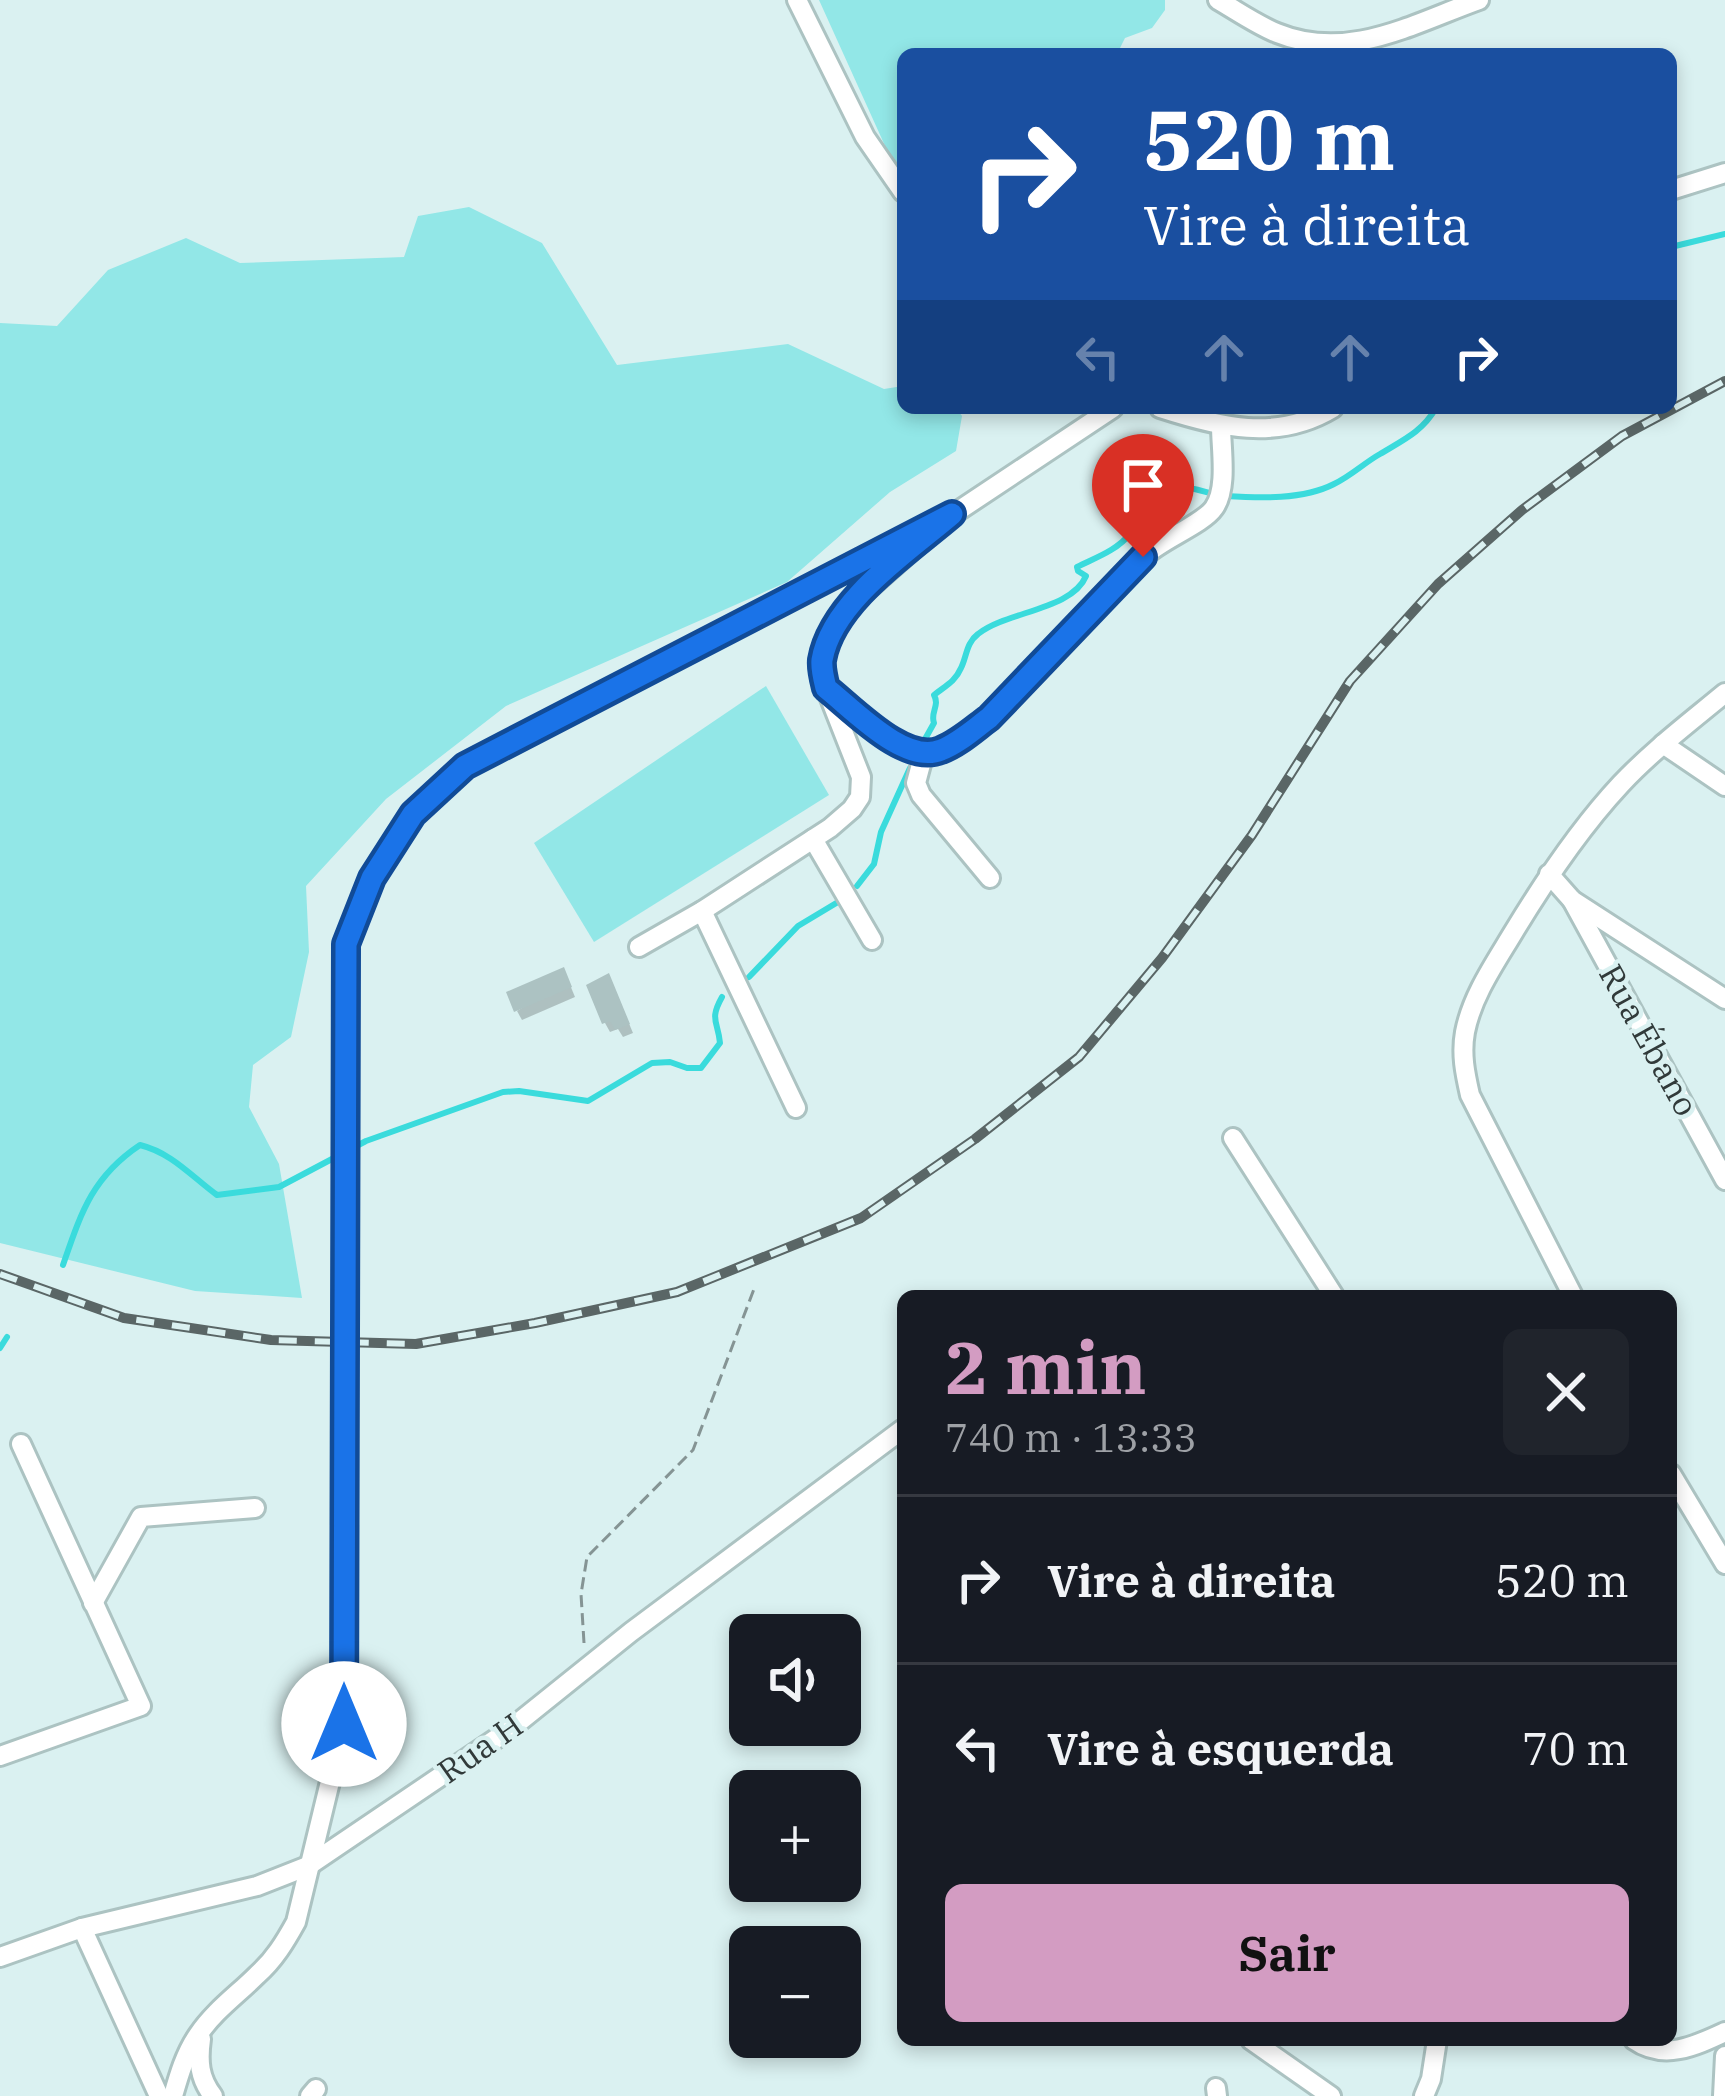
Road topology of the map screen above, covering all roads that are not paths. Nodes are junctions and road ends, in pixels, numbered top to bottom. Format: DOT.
graph roads {
  1 [pos="797,0"];
  2 [pos="1218,0"];
  3 [pos="1479,0"];
  4 [pos="1725,173"];
  5 [pos="897,182"];
  6 [pos="1677,188"];
  7 [pos="1104,414"];
  8 [pos="1180,414"];
  9 [pos="1320,414"];
  10 [pos="1221,426"];
  11 [pos="952,514"];
  12 [pos="826,688"];
  13 [pos="1725,693"];
  14 [pos="1663,744"];
  15 [pos="924,753"];
  16 [pos="1725,786"];
  17 [pos="813,838"];
  18 [pos="1549,874"];
  19 [pos="989,878"];
  20 [pos="1572,900"];
  21 [pos="702,911"];
  22 [pos="872,940"];
  23 [pos="639,947"];
  24 [pos="1725,999"];
  25 [pos="796,1108"];
  26 [pos="1233,1138"];
  27 [pos="1725,1180"];
  28 [pos="1330,1290"];
  29 [pos="1571,1290"];
  30 [pos="897,1434"];
  31 [pos="21,1444"];
  32 [pos="1677,1484"];
  33 [pos="255,1508"];
  34 [pos="1725,1564"];
  35 [pos="94,1603"];
  36 [pos="0,1756"];
  37 [pos="308,1866"];
  38 [pos="82,1928"];
  39 [pos="0,1957"];
  40 [pos="203,2028"];
  41 [pos="1725,2032"];
  42 [pos="1260,2046"];
  43 [pos="1436,2046"];
  44 [pos="1642,2046"];
  45 [pos="1725,2056"];
  46 [pos="159,2096"];
  47 [pos="173,2096"];
  48 [pos="213,2096"];
  49 [pos="1331,2096"];
  50 [pos="1424,2096"];
  51 [pos="1723,2096"];
  1 -- 5 [label="street"];
  2 -- 3 [label="street"];
  4 -- 6 [label="street"];
  7 -- 11 [label="street"];
  8 -- 10 [label="street"];
  9 -- 10 [label="street"];
  10 -- 15 [label="street"];
  11 -- 12 [label="street"];
  11 -- 37 [label="street, bridge"];
  12 -- 15 [label="street"];
  12 -- 17 [label="street"];
  13 -- 14 [label="street"];
  14 -- 16 [label="street"];
  14 -- 18 [label="street"];
  15 -- 19 [label="street"];
  17 -- 21 [label="street"];
  17 -- 22 [label="street"];
  18 -- 20 [label="street"];
  18 -- 29 [label="street"];
  20 -- 24 [label="street"];
  20 -- 27 [label="street, Rua Ébano"];
  21 -- 23 [label="street"];
  21 -- 25 [label="street"];
  26 -- 28 [label="street"];
  30 -- 37 [label="street, Rua H"];
  31 -- 35 [label="street"];
  32 -- 34 [label="street"];
  33 -- 35 [label="street"];
  35 -- 36 [label="street"];
  37 -- 38 [label="street, Rua H"];
  37 -- 40 [label="street"];
  38 -- 39 [label="street, Rua H"];
  38 -- 46 [label="street"];
  40 -- 47 [label="street"];
  40 -- 48 [label="street"];
  41 -- 44 [label="street"];
  42 -- 49 [label="street"];
  43 -- 50 [label="street"];
  45 -- 51 [label="street"];
}
